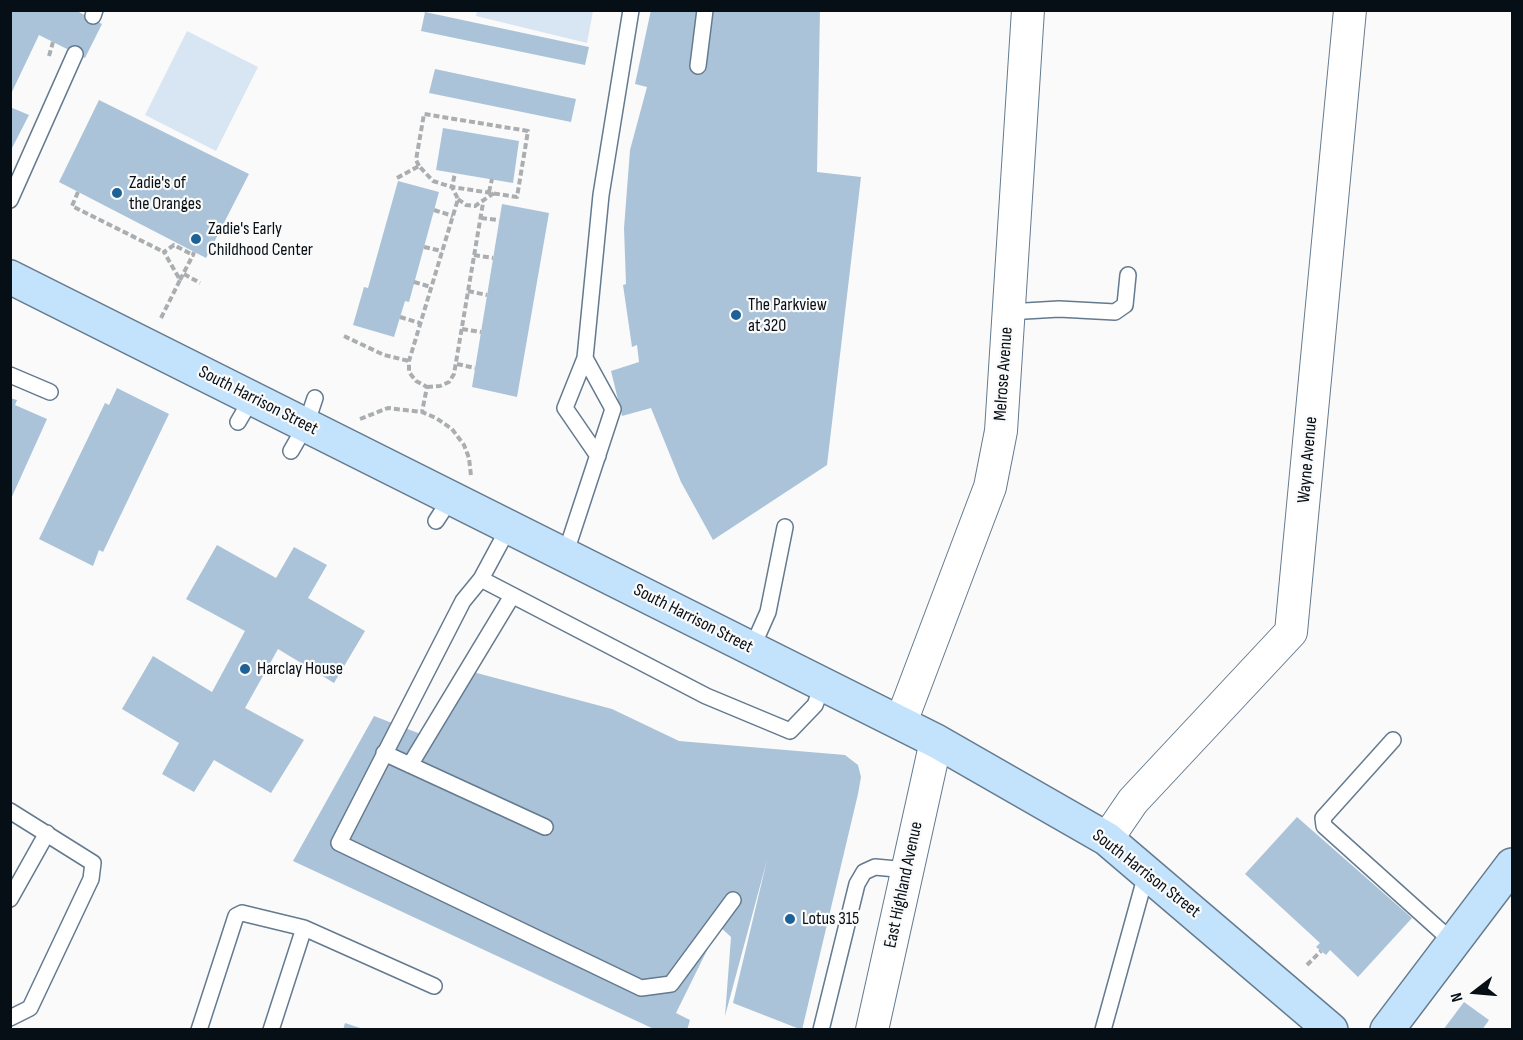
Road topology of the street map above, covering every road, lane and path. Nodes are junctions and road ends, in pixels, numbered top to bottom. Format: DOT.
graph roads {
  1 [pos="631,10"];
  2 [pos="705,10"];
  3 [pos="1028,10"];
  4 [pos="1350,10"];
  5 [pos="75,54"];
  6 [pos="698,66"];
  7 [pos="419,166"];
  8 [pos="455,173"];
  9 [pos="397,178"];
  10 [pos="492,179"];
  11 [pos="452,187"];
  12 [pos="78,192"];
  13 [pos="492,193"];
  14 [pos="458,199"];
  15 [pos="10,200"];
  16 [pos="483,203"];
  17 [pos="434,210"];
  18 [pos="453,216"];
  19 [pos="480,218"];
  20 [pos="499,220"];
  21 [pos="424,247"];
  22 [pos="442,251"];
  23 [pos="164,252"];
  24 [pos="474,255"];
  25 [pos="493,258"];
  26 [pos="184,274"];
  27 [pos="1128,275"];
  28 [pos="10,277"];
  29 [pos="180,280"];
  30 [pos="414,282"];
  31 [pos="200,283"];
  32 [pos="431,287"];
  33 [pos="468,291"];
  34 [pos="487,295"];
  35 [pos="1008,312"];
  36 [pos="400,317"];
  37 [pos="161,318"];
  38 [pos="420,323"];
  39 [pos="462,329"];
  40 [pos="481,332"];
  41 [pos="344,336"];
  42 [pos="585,358"];
  43 [pos="409,361"];
  44 [pos="457,364"];
  45 [pos="475,368"];
  46 [pos="10,375"];
  47 [pos="427,387"];
  48 [pos="50,392"];
  49 [pos="422,412"];
  50 [pos="360,419"];
  51 [pos="598,456"];
  52 [pos="453,498"];
  53 [pos="509,527"];
  54 [pos="785,527"];
  55 [pos="565,555"];
  56 [pos="481,579"];
  57 [pos="512,596"];
  58 [pos="752,648"];
  59 [pos="822,684"];
  60 [pos="901,722"];
  61 [pos="1393,740"];
  62 [pos="936,741"];
  63 [pos="384,753"];
  64 [pos="411,765"];
  65 [pos="10,811"];
  66 [pos="545,827"];
  67 [pos="47,832"];
  68 [pos="1107,839"];
  69 [pos="1512,865"];
  70 [pos="907,870"];
  71 [pos="1147,871"];
  72 [pos="10,899"];
  73 [pos="733,900"];
  74 [pos="304,928"];
  75 [pos="1454,942"];
  76 [pos="1321,951"];
  77 [pos="1307,965"];
  78 [pos="434,986"];
  79 [pos="10,1017"];
  80 [pos="199,1029"];
  81 [pos="271,1029"];
  82 [pos="821,1029"];
  83 [pos="872,1029"];
  84 [pos="1103,1029"];
  85 [pos="1331,1029"];
  86 [pos="1387,1029"];
  1 -- 42 [label="lane"];
  2 -- 6 [label="lane"];
  3 -- 35 [label="street, Melrose Avenue"];
  4 -- 68 [label="street, Wayne Avenue"];
  5 -- 15 [label="lane"];
  7 -- 9 [label="path"];
  7 -- 11 [label="path"];
  7 -- 13 [label="path"];
  8 -- 11 [label="path"];
  10 -- 13 [label="path"];
  11 -- 13 [label="path"];
  11 -- 14 [label="path"];
  12 -- 23 [label="path"];
  13 -- 16 [label="path"];
  14 -- 16 [label="path"];
  14 -- 18 [label="path"];
  16 -- 19 [label="path"];
  17 -- 18 [label="path"];
  18 -- 22 [label="path"];
  19 -- 20 [label="path"];
  19 -- 24 [label="path"];
  21 -- 22 [label="path"];
  22 -- 32 [label="path"];
  23 -- 26 [label="path"];
  23 -- 29 [label="path"];
  24 -- 25 [label="path"];
  24 -- 33 [label="path"];
  26 -- 29 [label="path"];
  26 -- 31 [label="path"];
  27 -- 35 [label="lane"];
  28 -- 52 [label="main road, South Harrison Street"];
  29 -- 37 [label="path"];
  30 -- 32 [label="path"];
  32 -- 38 [label="path"];
  33 -- 34 [label="path"];
  33 -- 39 [label="path"];
  35 -- 60 [label="street, Melrose Avenue"];
  36 -- 38 [label="path"];
  38 -- 43 [label="path"];
  39 -- 40 [label="path"];
  39 -- 44 [label="path"];
  41 -- 43 [label="path"];
  42 -- 51 [label="lane"];
  42 -- 51 [label="lane"];
  43 -- 47 [label="path"];
  44 -- 45 [label="path"];
  44 -- 47 [label="path"];
  46 -- 48 [label="lane"];
  47 -- 49 [label="path"];
  49 -- 50 [label="path"];
  49 -- 52 [label="path"];
  51 -- 55 [label="lane"];
  52 -- 53 [label="main road, South Harrison Street"];
  53 -- 55 [label="main road, South Harrison Street"];
  53 -- 56 [label="lane"];
  54 -- 58 [label="lane"];
  55 -- 58 [label="main road, South Harrison Street"];
  56 -- 57 [label="lane"];
  56 -- 63 [label="lane"];
  57 -- 59 [label="lane"];
  57 -- 64 [label="lane"];
  58 -- 59 [label="main road, South Harrison Street"];
  59 -- 60 [label="main road, South Harrison Street"];
  60 -- 62 [label="main road, South Harrison Street"];
  61 -- 75 [label="lane"];
  62 -- 68 [label="main road, South Harrison Street"];
  62 -- 70 [label="street, East Highland Avenue"];
  63 -- 64 [label="lane"];
  63 -- 73 [label="lane"];
  64 -- 66 [label="lane"];
  65 -- 67 [label="lane"];
  67 -- 72 [label="lane"];
  67 -- 79 [label="lane"];
  68 -- 71 [label="main road, South Harrison Street"];
  69 -- 75 [label="main road"];
  70 -- 82 [label="lane"];
  70 -- 83 [label="street, East Highland Avenue"];
  71 -- 84 [label="lane"];
  71 -- 85 [label="main road, South Harrison Street"];
  74 -- 78 [label="lane"];
  74 -- 80 [label="lane"];
  74 -- 81 [label="lane"];
  75 -- 86 [label="main road"];
  76 -- 77 [label="path"];
}
